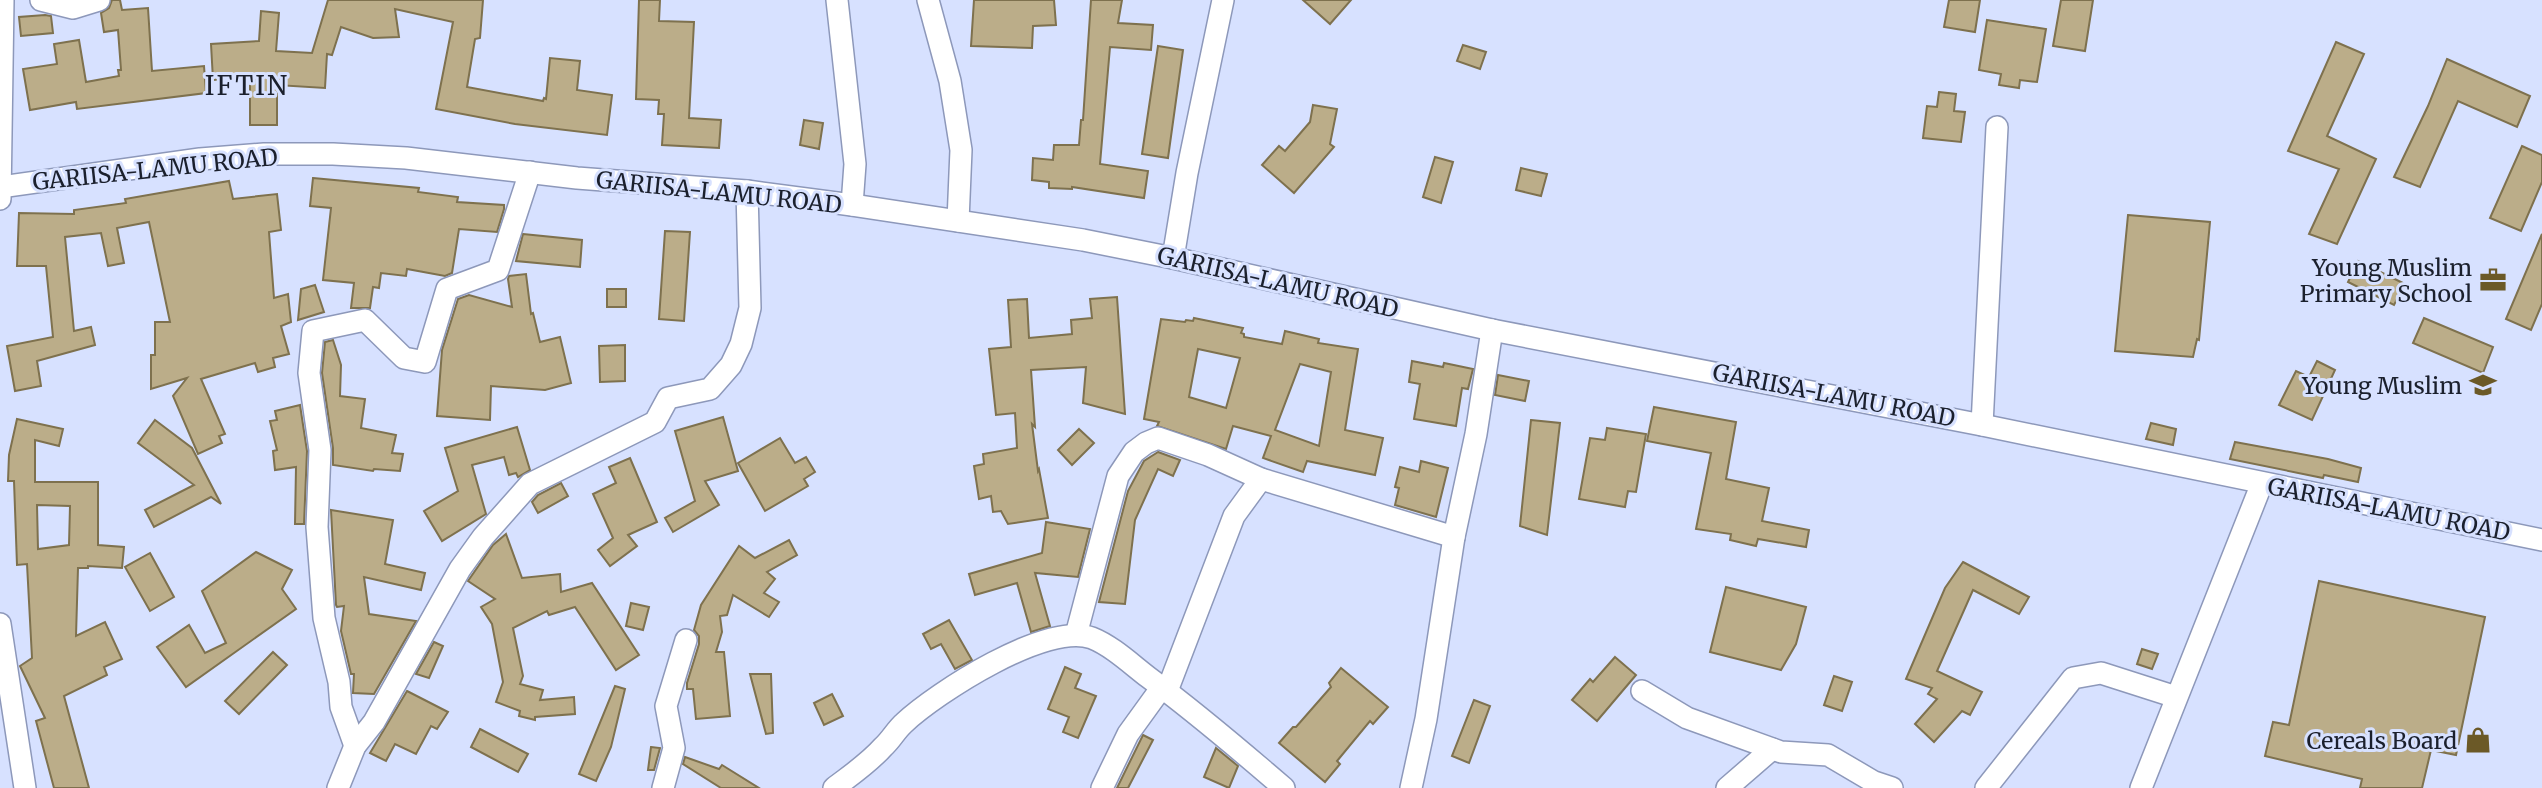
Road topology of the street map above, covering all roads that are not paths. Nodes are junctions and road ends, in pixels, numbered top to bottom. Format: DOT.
graph roads {
  1 [pos="3,0"];
  2 [pos="41,0"];
  3 [pos="99,0"];
  4 [pos="838,0"];
  5 [pos="928,0"];
  6 [pos="1223,0"];
  7 [pos="1997,127"];
  8 [pos="530,172"];
  9 [pos="0,186"];
  10 [pos="747,191"];
  11 [pos="0,199"];
  12 [pos="852,205"];
  13 [pos="958,221"];
  14 [pos="1173,258"];
  15 [pos="1492,330"];
  16 [pos="1982,425"];
  17 [pos="1261,479"];
  18 [pos="2262,483"];
  19 [pos="1454,537"];
  20 [pos="2542,540"];
  21 [pos="0,624"];
  22 [pos="1076,635"];
  23 [pos="686,640"];
  24 [pos="1164,689"];
  25 [pos="1642,691"];
  26 [pos="2176,697"];
  27 [pos="355,746"];
  28 [pos="1772,749"];
  29 [pos="25,788"];
  30 [pos="338,788"];
  31 [pos="663,788"];
  32 [pos="834,788"];
  33 [pos="1101,788"];
  34 [pos="1284,788"];
  35 [pos="1411,788"];
  36 [pos="1727,788"];
  37 [pos="1892,788"];
  38 [pos="1986,788"];
  39 [pos="2141,788"];
  1 -- 9 [label="street"];
  2 -- 3 [label="street"];
  4 -- 12 [label="street"];
  5 -- 13 [label="street"];
  6 -- 14 [label="street"];
  7 -- 16 [label="street"];
  8 -- 9 [label="street, GARIISA-LAMU ROAD"];
  8 -- 10 [label="street, GARIISA-LAMU ROAD"];
  8 -- 27 [label="street"];
  9 -- 11 [label="street"];
  10 -- 12 [label="street, GARIISA-LAMU ROAD"];
  10 -- 27 [label="street"];
  12 -- 13 [label="street, GARIISA-LAMU ROAD"];
  13 -- 14 [label="street, GARIISA-LAMU ROAD"];
  14 -- 15 [label="street, GARIISA-LAMU ROAD"];
  15 -- 16 [label="street, GARIISA-LAMU ROAD"];
  15 -- 19 [label="street"];
  16 -- 18 [label="street, GARIISA-LAMU ROAD"];
  17 -- 19 [label="street"];
  17 -- 22 [label="street"];
  17 -- 24 [label="street"];
  18 -- 20 [label="street, GARIISA-LAMU ROAD"];
  18 -- 26 [label="street"];
  19 -- 35 [label="street"];
  21 -- 29 [label="street"];
  22 -- 24 [label="street"];
  22 -- 32 [label="street"];
  23 -- 31 [label="street"];
  24 -- 33 [label="street"];
  24 -- 34 [label="street"];
  25 -- 28 [label="street"];
  26 -- 38 [label="street"];
  26 -- 39 [label="street"];
  27 -- 30 [label="street"];
  28 -- 36 [label="street"];
  28 -- 37 [label="street"];
}
